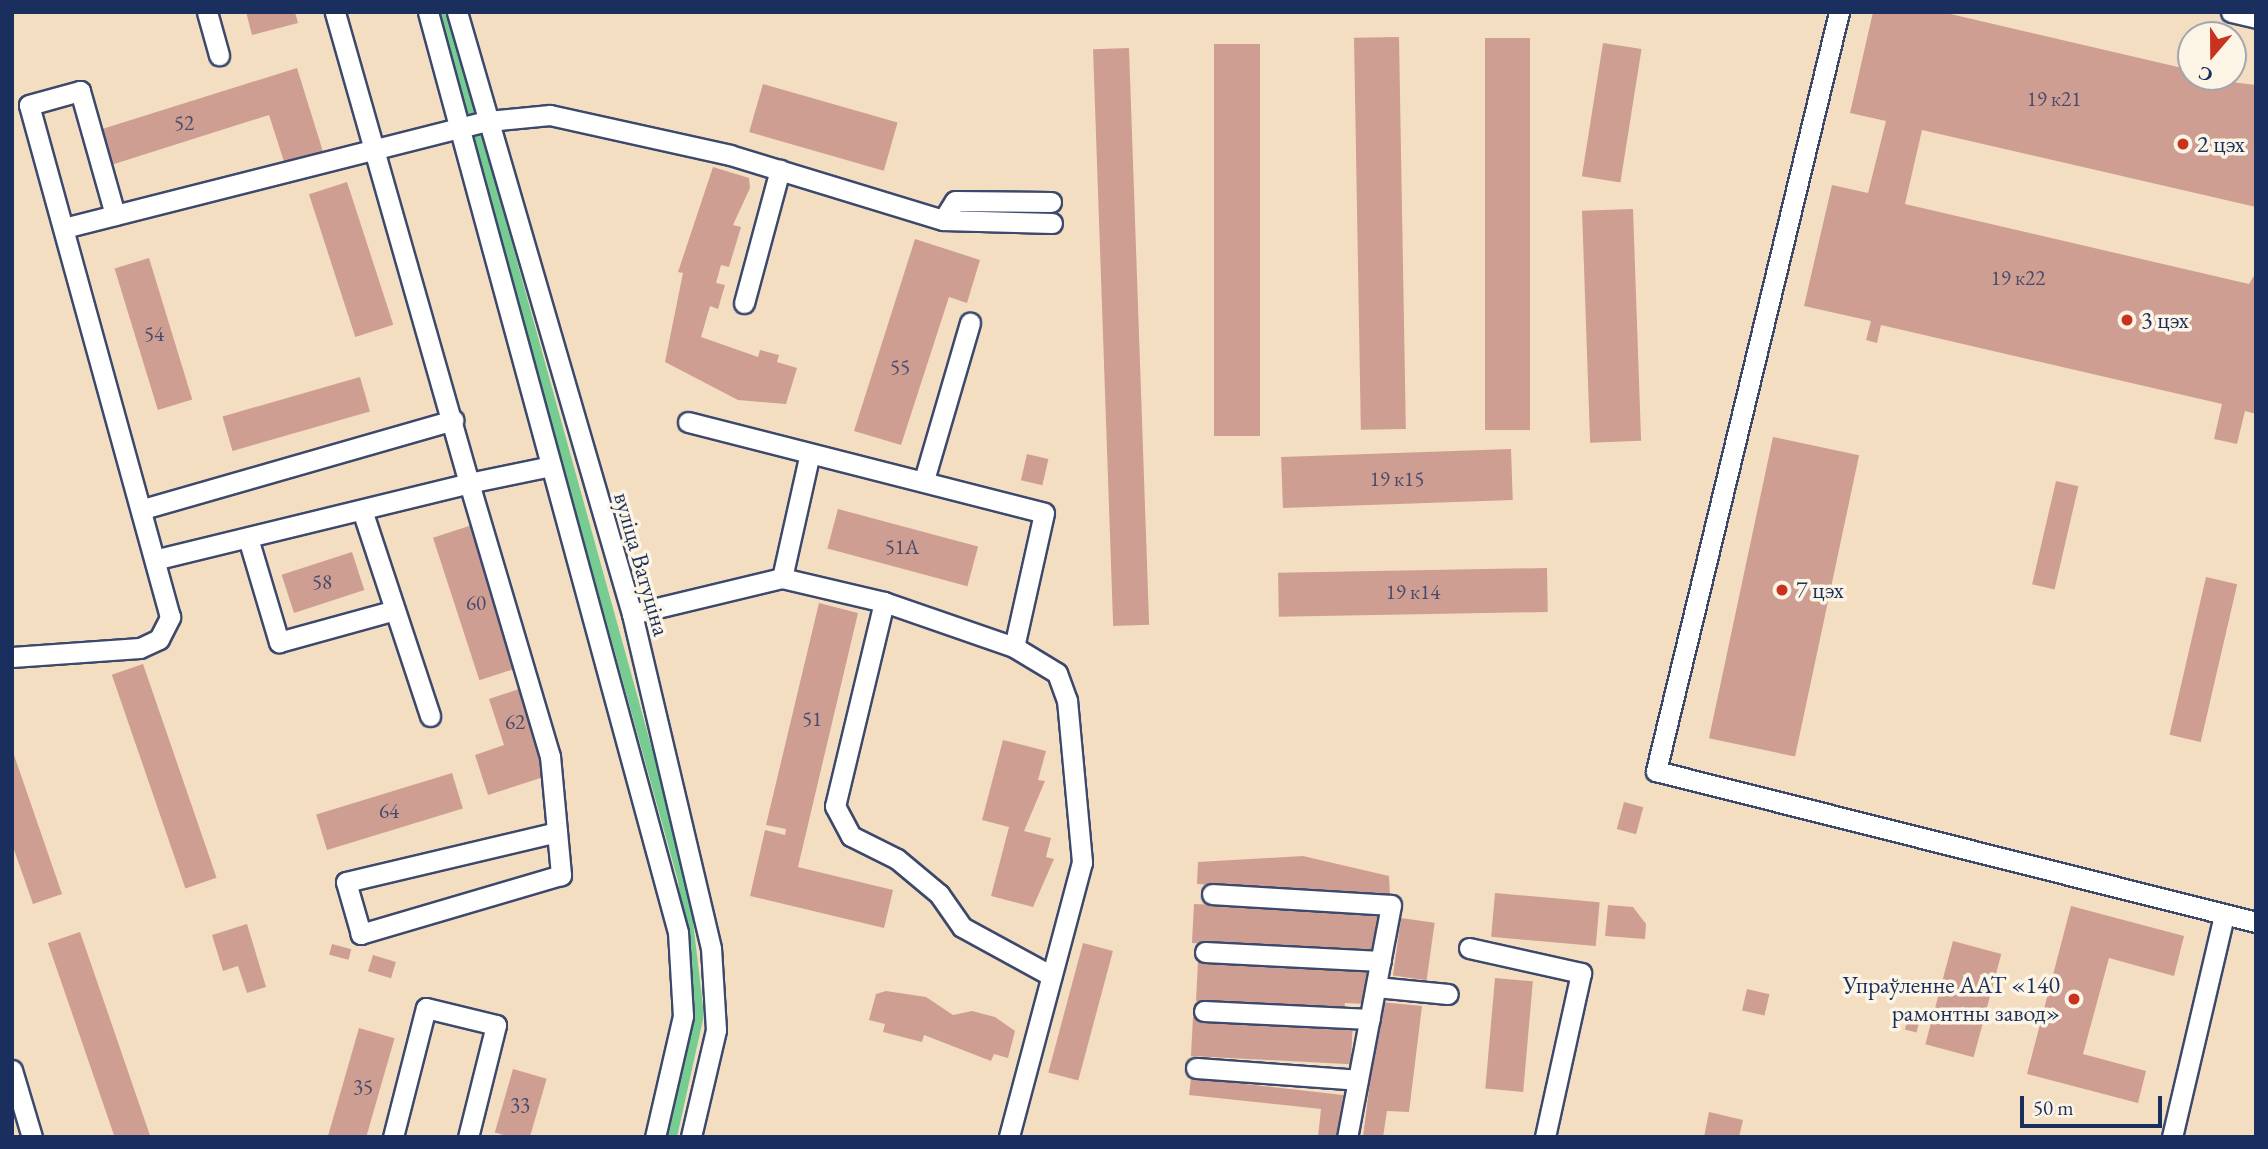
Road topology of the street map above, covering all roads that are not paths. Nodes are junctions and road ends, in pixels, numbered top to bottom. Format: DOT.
graph roads {
  1 [pos="207,12"];
  2 [pos="335,12"];
  3 [pos="428,12"];
  4 [pos="457,12"];
  5 [pos="1839,12"];
  6 [pos="2231,12"];
  7 [pos="2256,18"];
  8 [pos="219,55"];
  9 [pos="488,121"];
  10 [pos="460,130"];
  11 [pos="375,151"];
  12 [pos="780,170"];
  13 [pos="1051,202"];
  14 [pos="115,215"];
  15 [pos="943,220"];
  16 [pos="1052,223"];
  17 [pos="64,228"];
  18 [pos="744,303"];
  19 [pos="970,323"];
  20 [pos="453,420"];
  21 [pos="688,422"];
  22 [pos="809,457"];
  23 [pos="551,466"];
  24 [pos="924,480"];
  25 [pos="469,483"];
  26 [pos="143,509"];
  27 [pos="362,510"];
  28 [pos="248,538"];
  29 [pos="158,559"];
  30 [pos="782,578"];
  31 [pos="884,602"];
  32 [pos="395,610"];
  33 [pos="632,614"];
  34 [pos="1014,647"];
  35 [pos="12,657"];
  36 [pos="430,716"];
  37 [pos="557,832"];
  38 [pos="1212,894"];
  39 [pos="2224,916"];
  40 [pos="2256,922"];
  41 [pos="1468,948"];
  42 [pos="1205,952"];
  43 [pos="1381,961"];
  44 [pos="1052,976"];
  45 [pos="1376,987"];
  46 [pos="1448,994"];
  47 [pos="1204,1011"];
  48 [pos="1370,1019"];
  49 [pos="1196,1068"];
  50 [pos="12,1070"];
  51 [pos="1358,1080"];
  52 [pos="32,1137"];
  53 [pos="393,1137"];
  54 [pos="468,1137"];
  55 [pos="655,1137"];
  56 [pos="691,1137"];
  57 [pos="1009,1137"];
  58 [pos="1348,1137"];
  59 [pos="1545,1137"];
  60 [pos="2172,1137"];
  1 -- 8 [label="street"];
  2 -- 11 [label="street"];
  3 -- 10 [label="street"];
  4 -- 9 [label="street, вуліца Ватуціна"];
  5 -- 39 [label="street"];
  6 -- 7 [label="street"];
  9 -- 10 [label="street"];
  9 -- 12 [label="street"];
  9 -- 33 [label="street, вуліца Ватуціна"];
  10 -- 11 [label="street"];
  10 -- 23 [label="street"];
  11 -- 14 [label="street"];
  11 -- 20 [label="street"];
  12 -- 15 [label="street"];
  12 -- 18 [label="street"];
  13 -- 15 [label="street"];
  14 -- 17 [label="street"];
  14 -- 17 [label="street"];
  15 -- 16 [label="street"];
  17 -- 26 [label="street"];
  19 -- 24 [label="street"];
  20 -- 25 [label="street"];
  20 -- 26 [label="street"];
  21 -- 22 [label="street"];
  22 -- 24 [label="street"];
  22 -- 30 [label="street"];
  23 -- 25 [label="street"];
  23 -- 55 [label="street"];
  24 -- 34 [label="street"];
  25 -- 27 [label="street"];
  25 -- 37 [label="street"];
  26 -- 29 [label="street"];
  27 -- 28 [label="street"];
  27 -- 32 [label="street"];
  28 -- 29 [label="street"];
  28 -- 32 [label="street"];
  29 -- 35 [label="street"];
  30 -- 31 [label="street"];
  30 -- 33 [label="street"];
  31 -- 34 [label="street"];
  31 -- 44 [label="street"];
  32 -- 36 [label="street"];
  33 -- 56 [label="street, вуліца Ватуціна"];
  34 -- 44 [label="street"];
  37 -- 37 [label="street"];
  38 -- 43 [label="street"];
  39 -- 40 [label="street"];
  39 -- 60 [label="street"];
  41 -- 59 [label="street"];
  42 -- 43 [label="street"];
  43 -- 45 [label="street"];
  44 -- 57 [label="street"];
  45 -- 46 [label="street"];
  45 -- 48 [label="street"];
  47 -- 48 [label="street"];
  48 -- 51 [label="street"];
  49 -- 51 [label="street"];
  50 -- 52 [label="street"];
  51 -- 58 [label="street"];
  53 -- 54 [label="street"];
}
